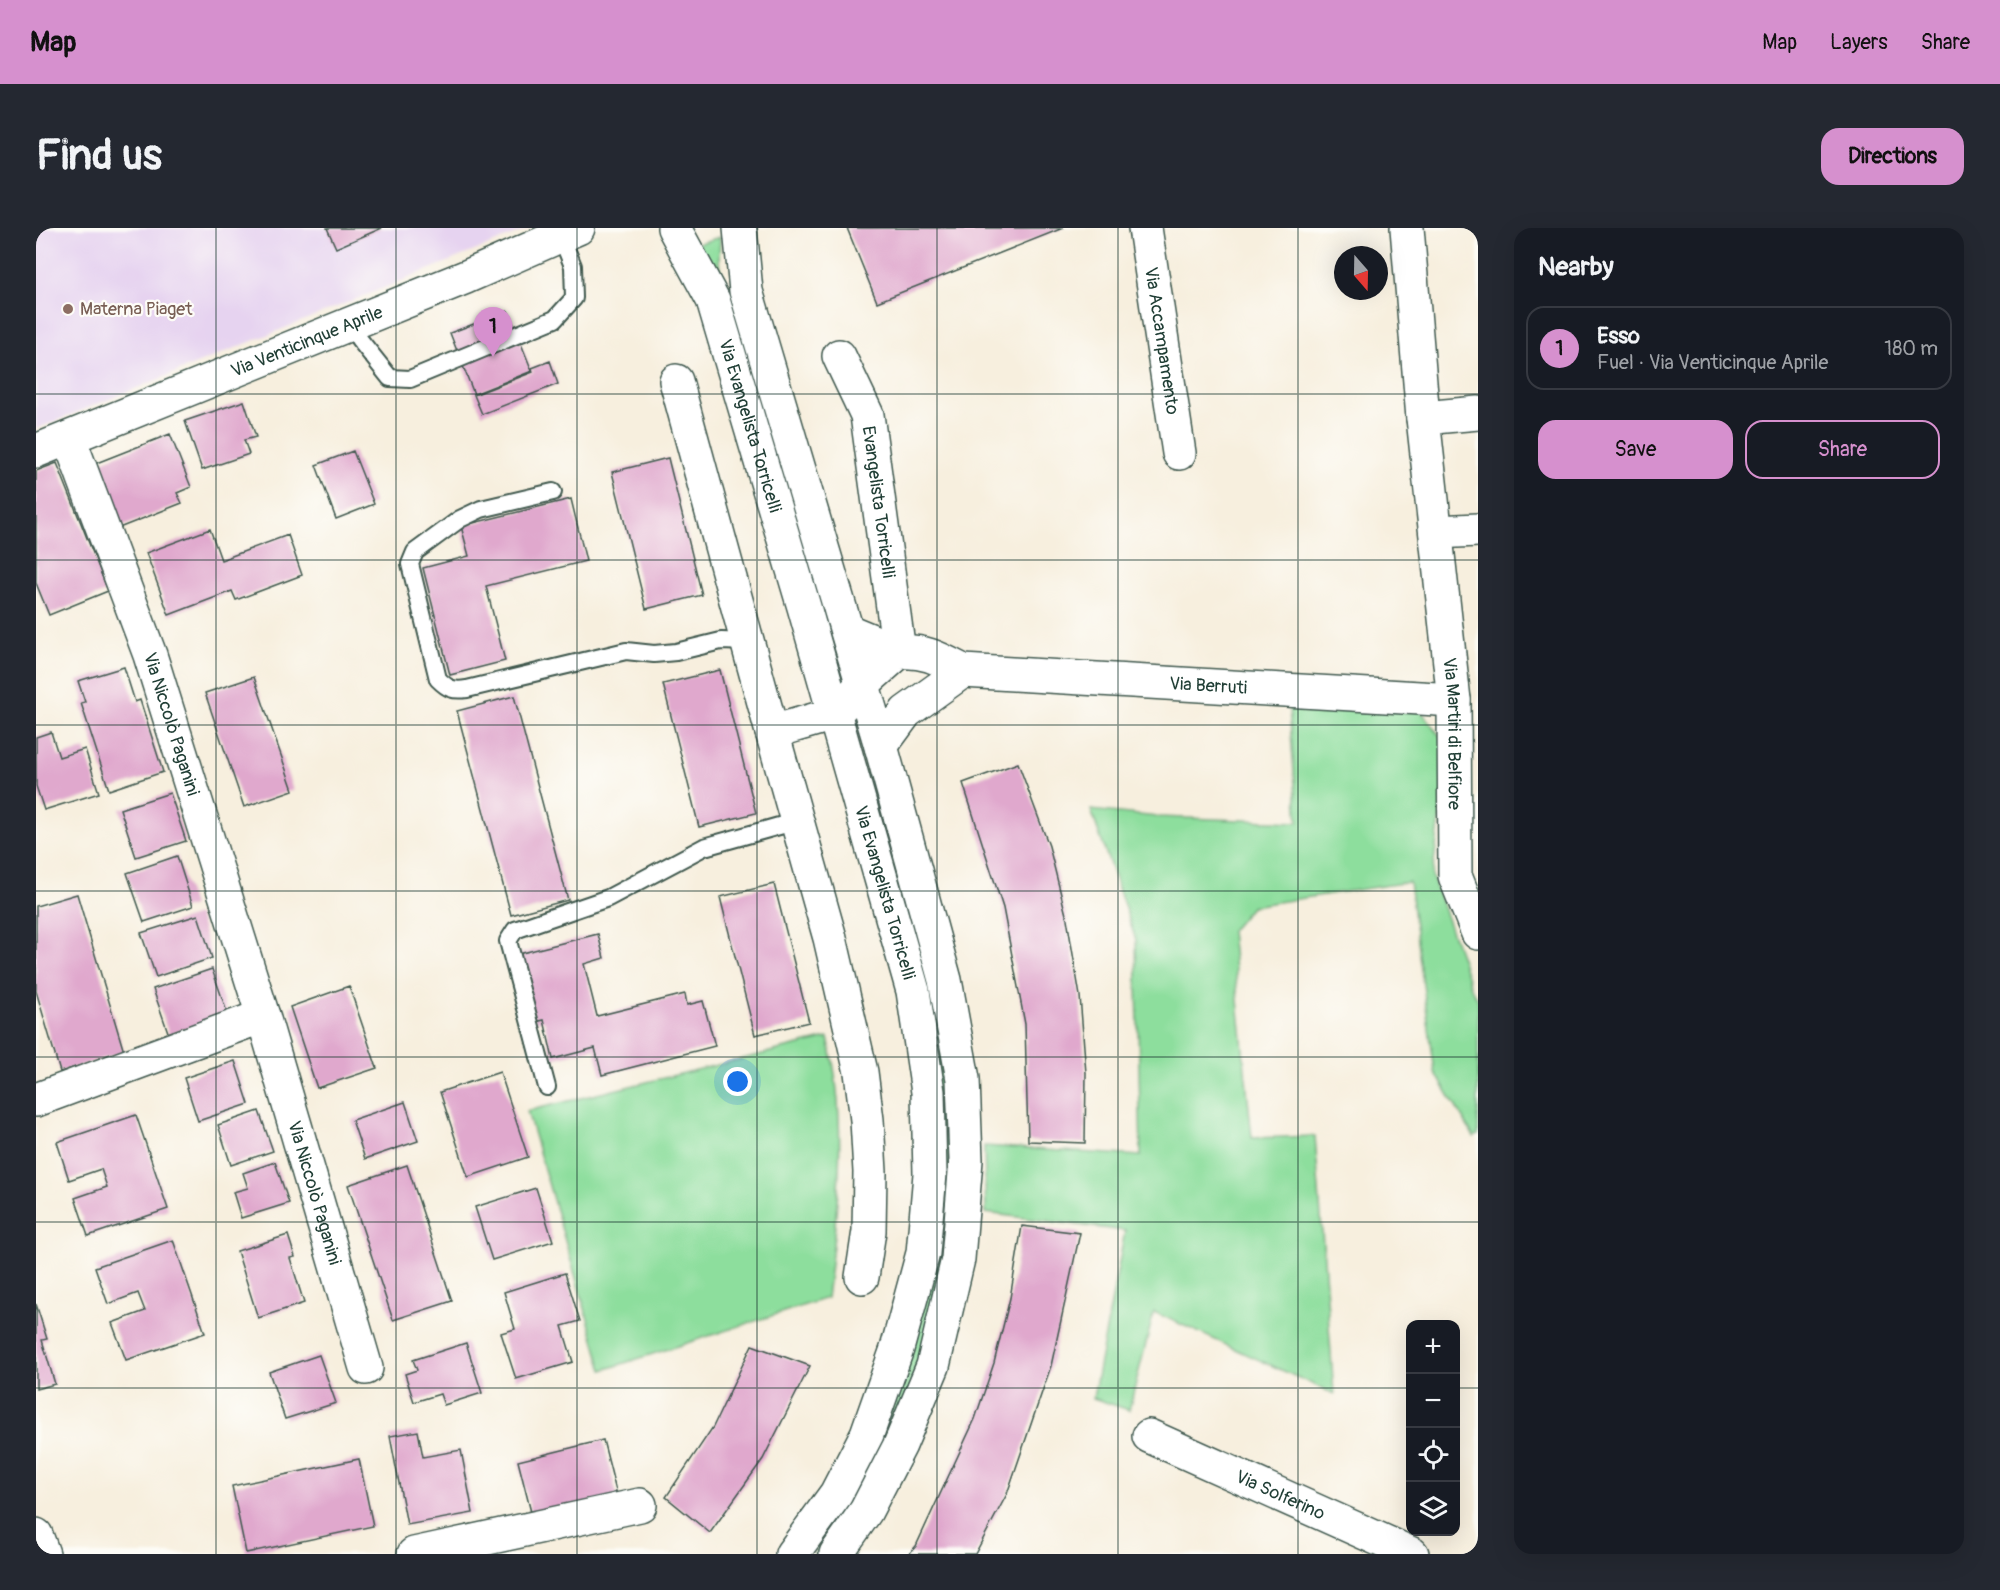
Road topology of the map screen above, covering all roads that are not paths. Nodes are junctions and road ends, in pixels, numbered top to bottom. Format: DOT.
graph roads {
  1 [pos="674,228"];
  2 [pos="740,228"];
  3 [pos="1145,228"];
  4 [pos="1407,228"];
  5 [pos="569,232"];
  6 [pos="350,324"];
  7 [pos="839,356"];
  8 [pos="676,381"];
  9 [pos="1478,413"];
  10 [pos="1423,418"];
  11 [pos="69,438"];
  12 [pos="36,451"];
  13 [pos="1179,453"];
  14 [pos="553,492"];
  15 [pos="1478,530"];
  16 [pos="1436,532"];
  17 [pos="848,631"];
  18 [pos="747,642"];
  19 [pos="901,652"];
  20 [pos="963,671"];
  21 [pos="863,684"];
  22 [pos="1454,700"];
  23 [pos="906,712"];
  24 [pos="834,714"];
  25 [pos="772,732"];
  26 [pos="881,746"];
  27 [pos="797,821"];
  28 [pos="1478,933"];
  29 [pos="263,1016"];
  30 [pos="547,1087"];
  31 [pos="36,1100"];
  32 [pos="862,1277"];
  33 [pos="366,1368"];
  34 [pos="1149,1436"];
  35 [pos="640,1505"];
  36 [pos="36,1535"];
  37 [pos="43,1554"];
  38 [pos="414,1554"];
  39 [pos="792,1554"];
  40 [pos="836,1554"];
  41 [pos="1412,1554"];
  1 -- 24 [label="street, Via Evangelista Torricelli"];
  2 -- 17 [label="street, Via Evangelista Torricelli"];
  3 -- 13 [label="street, Via Accampamento"];
  4 -- 10 [label="street, Via Martiri di Belfiore"];
  5 -- 6 [label="street, Via Venticinque Aprile"];
  5 -- 6 [label="lane"];
  6 -- 11 [label="street, Via Venticinque Aprile"];
  7 -- 19 [label="street, Evangelista Torricelli"];
  8 -- 18 [label="street"];
  9 -- 10 [label="street"];
  10 -- 16 [label="street, Via Martiri di Belfiore"];
  11 -- 12 [label="street, Via Venticinque Aprile"];
  11 -- 29 [label="street, Via Niccolò Paganini"];
  14 -- 18 [label="lane"];
  15 -- 16 [label="street"];
  16 -- 22 [label="street, Via Martiri di Belfiore"];
  17 -- 19 [label="street, Via Berruti"];
  17 -- 21 [label="street, Via Evangelista Torricelli"];
  18 -- 25 [label="street"];
  19 -- 20 [label="street, Via Berruti"];
  19 -- 21 [label="street"];
  19 -- 23 [label="street, Evangelista Torricelli"];
  20 -- 22 [label="street, Via Berruti"];
  20 -- 23 [label="street"];
  21 -- 24 [label="street"];
  21 -- 26 [label="street, Via Evangelista Torricelli"];
  22 -- 28 [label="street, Via Martiri di Belfiore"];
  23 -- 26 [label="street"];
  24 -- 25 [label="street"];
  24 -- 39 [label="street, Via Evangelista Torricelli"];
  25 -- 27 [label="street"];
  26 -- 40 [label="street, Via Evangelista Torricelli"];
  27 -- 30 [label="lane"];
  27 -- 32 [label="street"];
  29 -- 31 [label="street"];
  29 -- 33 [label="street, Via Niccolò Paganini"];
  34 -- 41 [label="street, Via Solferino"];
  35 -- 38 [label="street"];
  36 -- 37 [label="street"];
}
